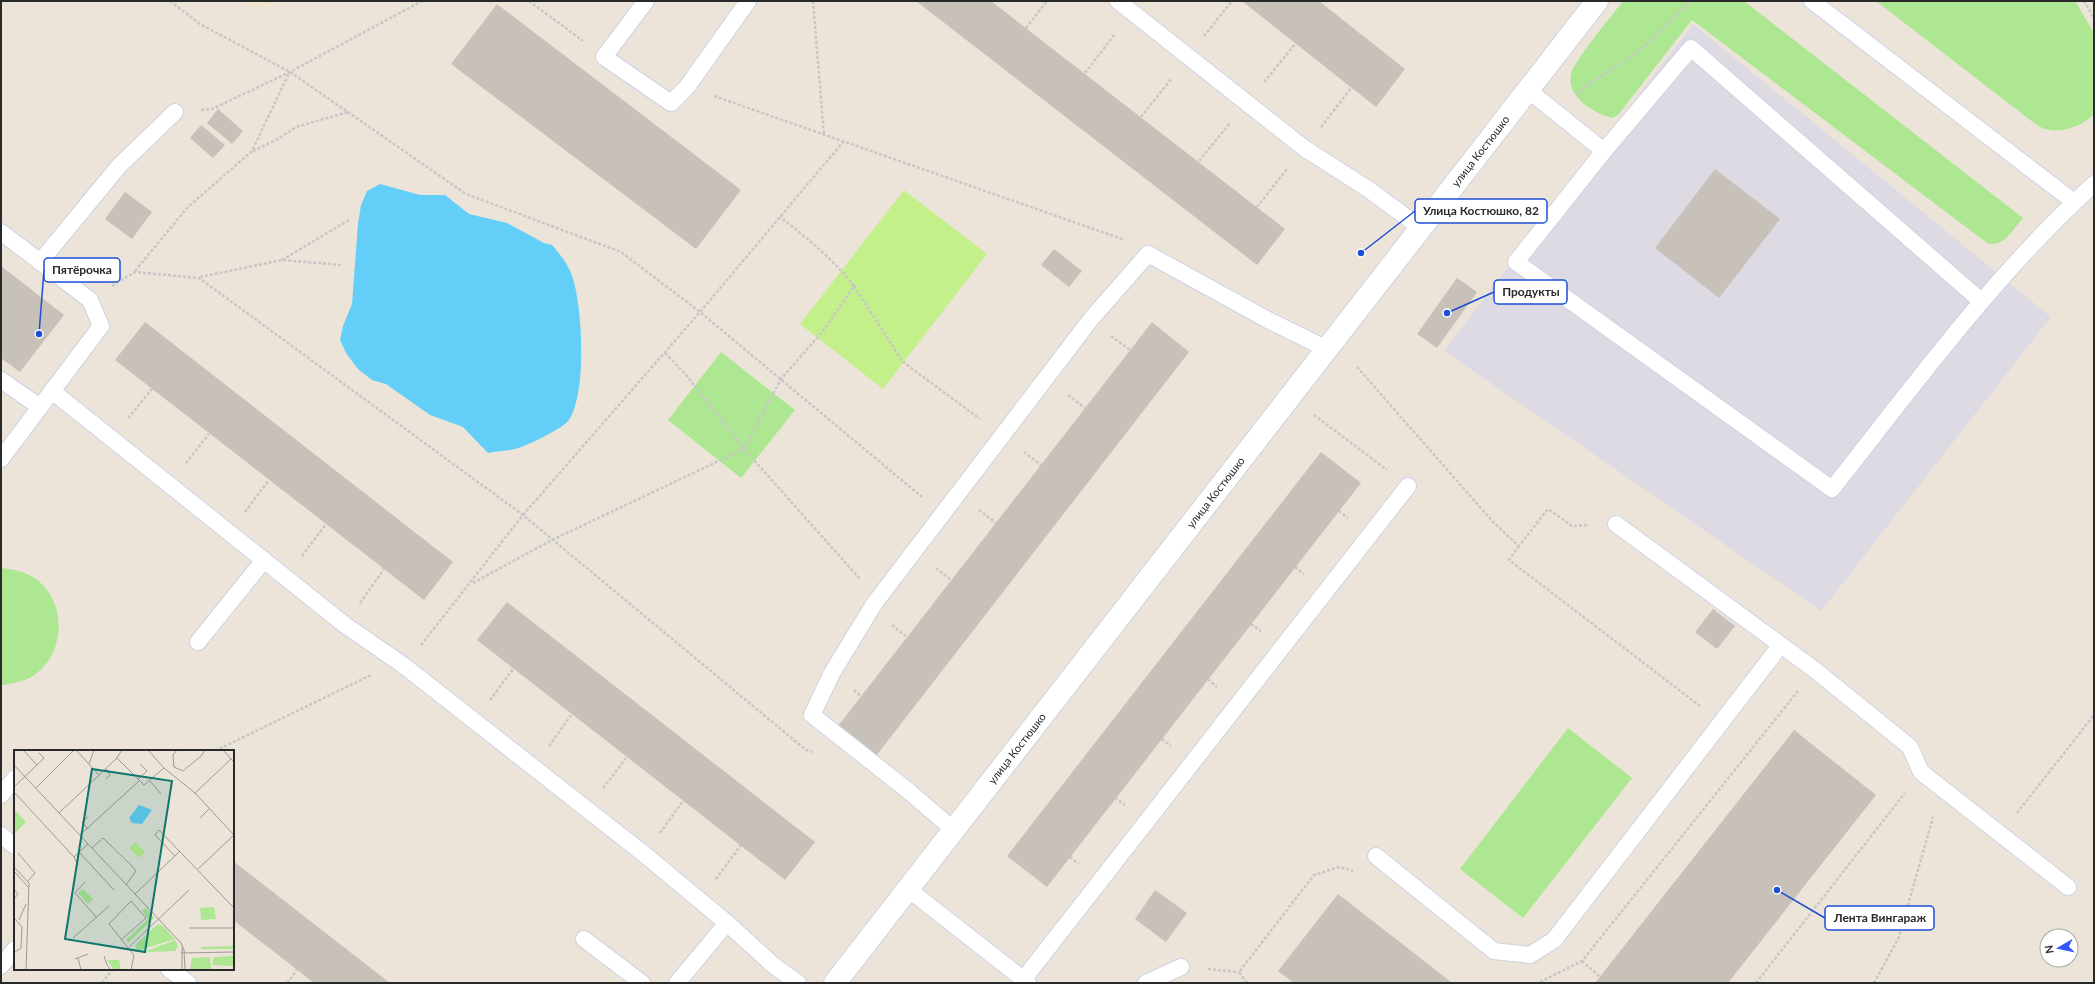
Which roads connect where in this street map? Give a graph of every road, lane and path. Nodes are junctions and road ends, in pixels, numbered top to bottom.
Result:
1 (170, 1) edge
2 (422, 1) edge
3 (529, 1) edge
4 (646, 1) edge
5 (748, 1) edge
6 (813, 1) edge
7 (1047, 1) edge
8 (1118, 1) edge
9 (1597, 1) edge
10 (1690, 1) edge
11 (1812, 1) edge
12 (2084, 1) edge
13 (1132, 12) junction
14 (2094, 18) edge
15 (1026, 28) dead end
16 (604, 57) junction
17 (290, 72) junction
18 (1085, 73) dead end
19 (687, 87) junction
20 (1528, 90) junction
21 (1552, 110) junction
22 (175, 112) joint
23 (348, 112) junction
24 (824, 135) junction
25 (844, 141) junction
26 (252, 151) junction
27 (1604, 151) junction
28 (2094, 184) edge
29 (2074, 202) junction
30 (780, 217) junction
31 (349, 220) dead end
32 (1421, 228) junction
33 (1, 232) edge
34 (1148, 254) junction
35 (282, 260) junction
36 (40, 262) junction
37 (342, 265) dead end
38 (135, 272) junction
39 (199, 278) junction
40 (854, 286) junction
41 (90, 300) junction
42 (1981, 300) junction
43 (700, 312) junction
44 (1327, 349) junction
45 (665, 353) junction
46 (1357, 367) dead end
47 (780, 379) junction
48 (1, 380) edge
49 (152, 389) dead end
50 (52, 391) junction
51 (1290, 396) junction
52 (40, 407) junction
53 (209, 434) dead end
54 (1003, 436) junction
55 (111, 439) junction
56 (744, 449) junction
57 (1, 458) edge
58 (269, 480) dead end
59 (168, 484) junction
60 (1408, 486) joint
61 (942, 514) junction
62 (523, 515) junction
63 (326, 524) dead end
64 (1616, 524) joint
65 (229, 532) junction
66 (552, 540) junction
67 (1519, 546) junction
68 (264, 560) junction
69 (384, 569) dead end
70 (286, 578) junction
71 (470, 584) junction
72 (874, 604) junction
73 (345, 625) junction
74 (198, 642) dead end
75 (1780, 646) junction
76 (403, 665) junction
77 (514, 668) dead end
78 (1815, 670) junction
79 (572, 714) dead end
80 (2094, 715) edge
81 (474, 720) junction
82 (1722, 722) junction
83 (218, 750) edge
84 (819, 754) dead end
85 (627, 757) dead end
86 (532, 768) junction
87 (1921, 772) junction
88 (14, 779) edge
89 (1942, 788) junction
90 (1, 796) edge
91 (683, 801) dead end
92 (586, 810) junction
93 (954, 830) junction
94 (2001, 834) junction
95 (1, 835) edge
96 (14, 845) edge
97 (741, 846) dead end
98 (644, 854) junction
99 (1376, 856) joint
100 (2068, 887) dead end
101 (908, 888) junction
102 (700, 901) junction
103 (236, 922) dead end
104 (727, 923) junction
105 (234, 925) edge
106 (584, 939) dead end
107 (14, 950) edge
108 (1582, 961) junction
109 (1, 966) edge
110 (1181, 967) joint
111 (112, 970) edge
112 (170, 970) edge
113 (297, 970) dead end
114 (1239, 972) junction
115 (1600, 977) dead end
116 (1025, 981) edge
117 (1538, 982) dead end
118 (102, 983) edge
119 (188, 983) edge
120 (287, 983) edge
121 (642, 983) edge
122 (676, 983) edge
123 (798, 983) edge
124 (835, 983) edge
125 (1146, 983) edge
126 (1247, 983) edge
127 (1756, 983) edge
128 (1874, 983) edge

1 - 17 path
2 - 17 path
3 - 16 path
4 - 16 lane
5 - 19 lane
6 - 24 path
7 - 15 path
8 - 13 lane
9 - 20 street, улица Костюшко
10 - 21 path
11 - 29 lane
12 - 14 path
13 - 18 path
13 - 32 lane
16 - 19 lane
17 - 22 path
17 - 23 path
17 - 26 path
19 - 24 path
20 - 21 lane
20 - 32 street, улица Костюшко
21 - 27 lane
22 - 36 lane
23 - 26 path
23 - 43 path
24 - 25 path
25 - 30 path
25 - 34 path
26 - 38 path
27 - 42 lane
27 - 42 lane
28 - 29 lane
29 - 42 lane
30 - 40 path
30 - 43 path
31 - 35 path
32 - 44 street, улица Костюшко
33 - 36 lane
34 - 44 lane
34 - 54 lane
35 - 37 path
35 - 39 path
36 - 41 lane
38 - 39 path
38 - 41 path
39 - 62 path
40 - 47 path
40 - 54 path
41 - 50 lane
43 - 45 path
43 - 47 path
44 - 51 street, улица Костюшко
45 - 56 path
45 - 62 path
46 - 67 path
47 - 56 path
47 - 61 path
48 - 52 lane
49 - 55 path
50 - 52 lane
50 - 55 lane
51 - 60 path
51 - 93 street, улица Костюшко
52 - 57 lane
53 - 59 path
54 - 61 lane
55 - 59 lane
56 - 66 path
56 - 72 path
58 - 65 path
59 - 65 lane
60 - 116 lane
61 - 72 lane
62 - 66 path
62 - 71 path
63 - 70 path
64 - 67 path
64 - 75 lane
65 - 68 lane
66 - 71 path
66 - 84 path
67 - 82 path
68 - 70 lane
68 - 74 lane
69 - 73 path
70 - 73 lane
71 - 76 path
72 - 93 lane
73 - 76 lane
75 - 78 lane
75 - 82 lane
76 - 81 lane
76 - 83 path
77 - 81 path
78 - 87 lane
78 - 108 path
79 - 86 path
80 - 94 path
81 - 86 lane
82 - 99 lane
85 - 92 path
86 - 92 lane
87 - 89 lane
87 - 127 path
88 - 90 lane
89 - 94 lane
89 - 128 path
91 - 98 path
92 - 98 lane
93 - 101 street, улица Костюшко
94 - 100 lane
95 - 96 lane
97 - 102 path
98 - 102 lane
99 - 114 path
101 - 116 lane
101 - 124 street, улица Костюшко
102 - 104 lane
103 - 105 path
104 - 122 lane
104 - 123 lane
106 - 121 lane
107 - 109 lane
108 - 115 path
108 - 117 path
110 - 114 path
110 - 125 lane
111 - 118 path
112 - 119 lane
113 - 120 path
114 - 126 path

